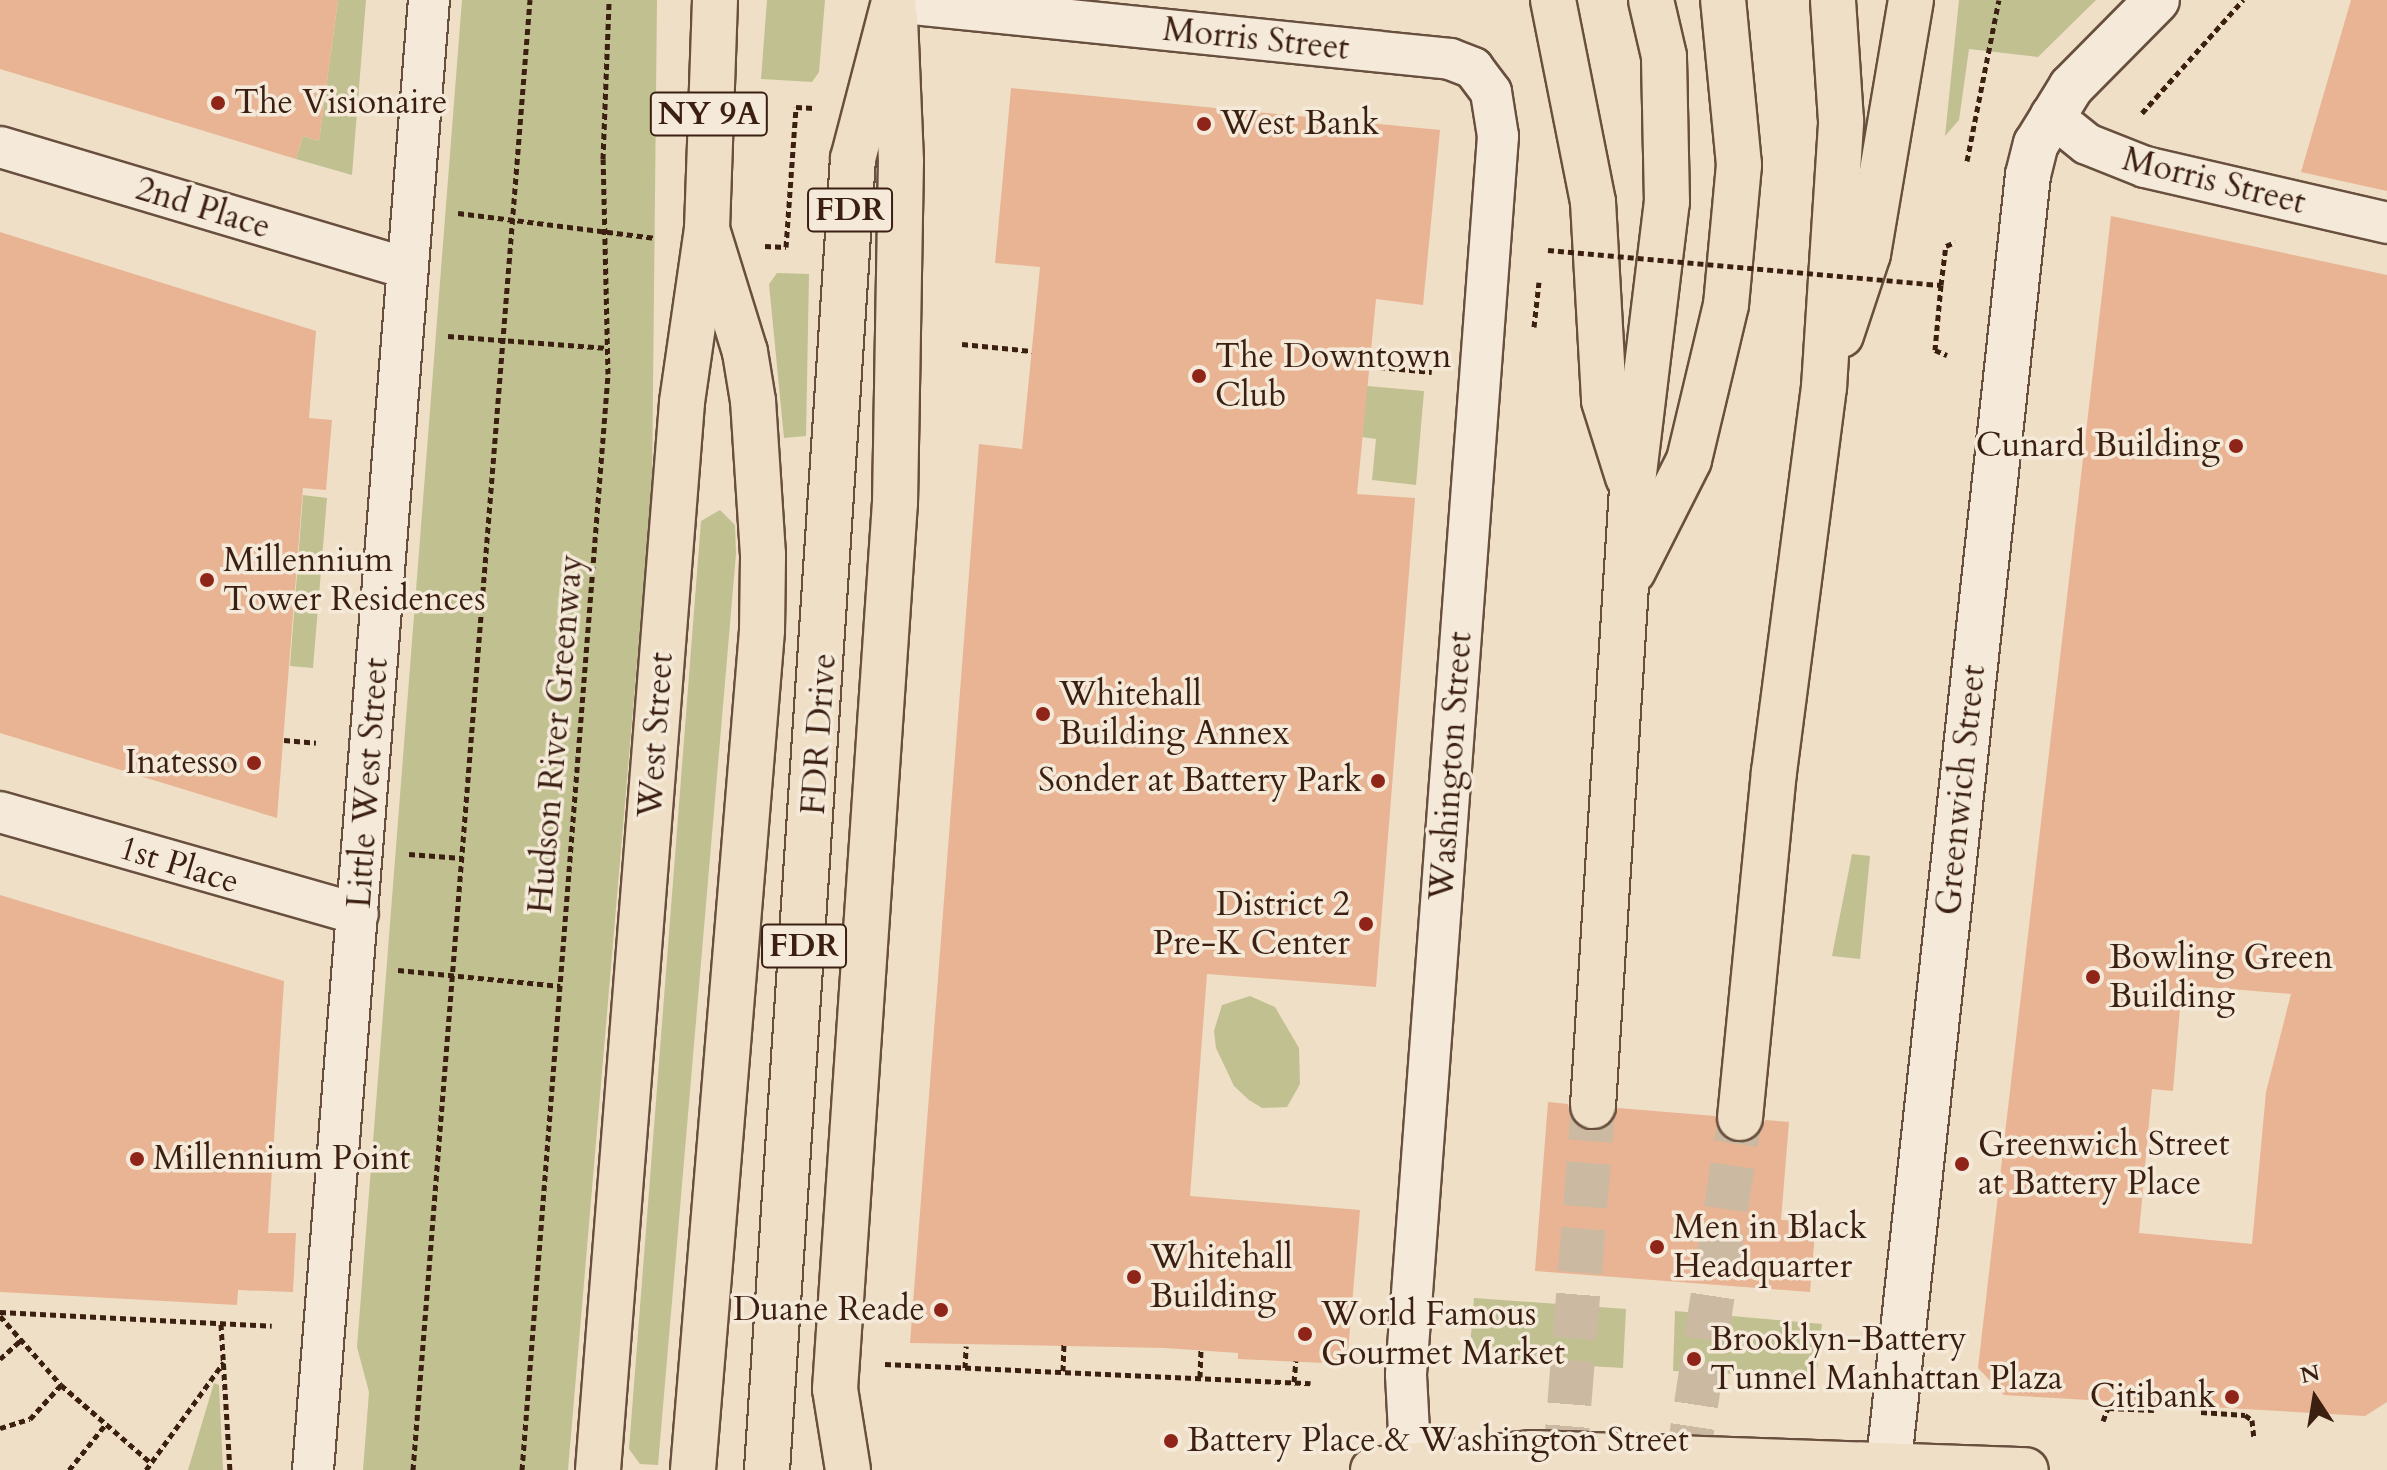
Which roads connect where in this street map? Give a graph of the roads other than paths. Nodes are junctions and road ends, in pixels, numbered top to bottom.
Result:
1 (429, 0) edge
2 (715, 0) edge
3 (1553, 0) edge
4 (1651, 0) edge
5 (1723, 0) edge
6 (1833, 0) edge
7 (1911, 0) edge
8 (2157, 0) edge
9 (894, 1) edge
10 (1473, 68) joint
11 (2051, 115) junction
12 (0, 147) edge
13 (2387, 223) edge
14 (707, 229) junction
15 (407, 268) junction
16 (1824, 387) junction
17 (1632, 490) junction
18 (1627, 580) junction
19 (0, 812) edge
20 (358, 914) junction
21 (1593, 1106) tunnel mouth
22 (1740, 1118) tunnel mouth
23 (600, 1466) edge
24 (845, 1468) edge
25 (1398, 1468) edge
26 (1888, 1468) edge
27 (313, 1470) edge
28 (693, 1470) edge
29 (767, 1470) edge
30 (2026, 1470) edge

1 - 15 street, Little West Street
2 - 14 main road, West Street / NY 9A
3 - 17 main road
4 - 17 main road
5 - 18 main road
6 - 16 main road
7 - 16 main road
8 - 11 main road
9 - 10 street, Morris Street
9 - 24 main road
9 - 29 main road, FDR Drive / FDR
10 - 25 street, Washington Street
11 - 13 street, Morris Street
11 - 26 main road, Greenwich Street
12 - 15 street, 2nd Place
14 - 23 main road, West Street
14 - 28 main road, FDR Drive / FDR
15 - 20 street, Little West Street
16 - 22 main road
17 - 18 main road
18 - 21 main road
19 - 20 street, 1st Place
20 - 27 street, Little West Street
25 - 26 main road
26 - 30 main road

